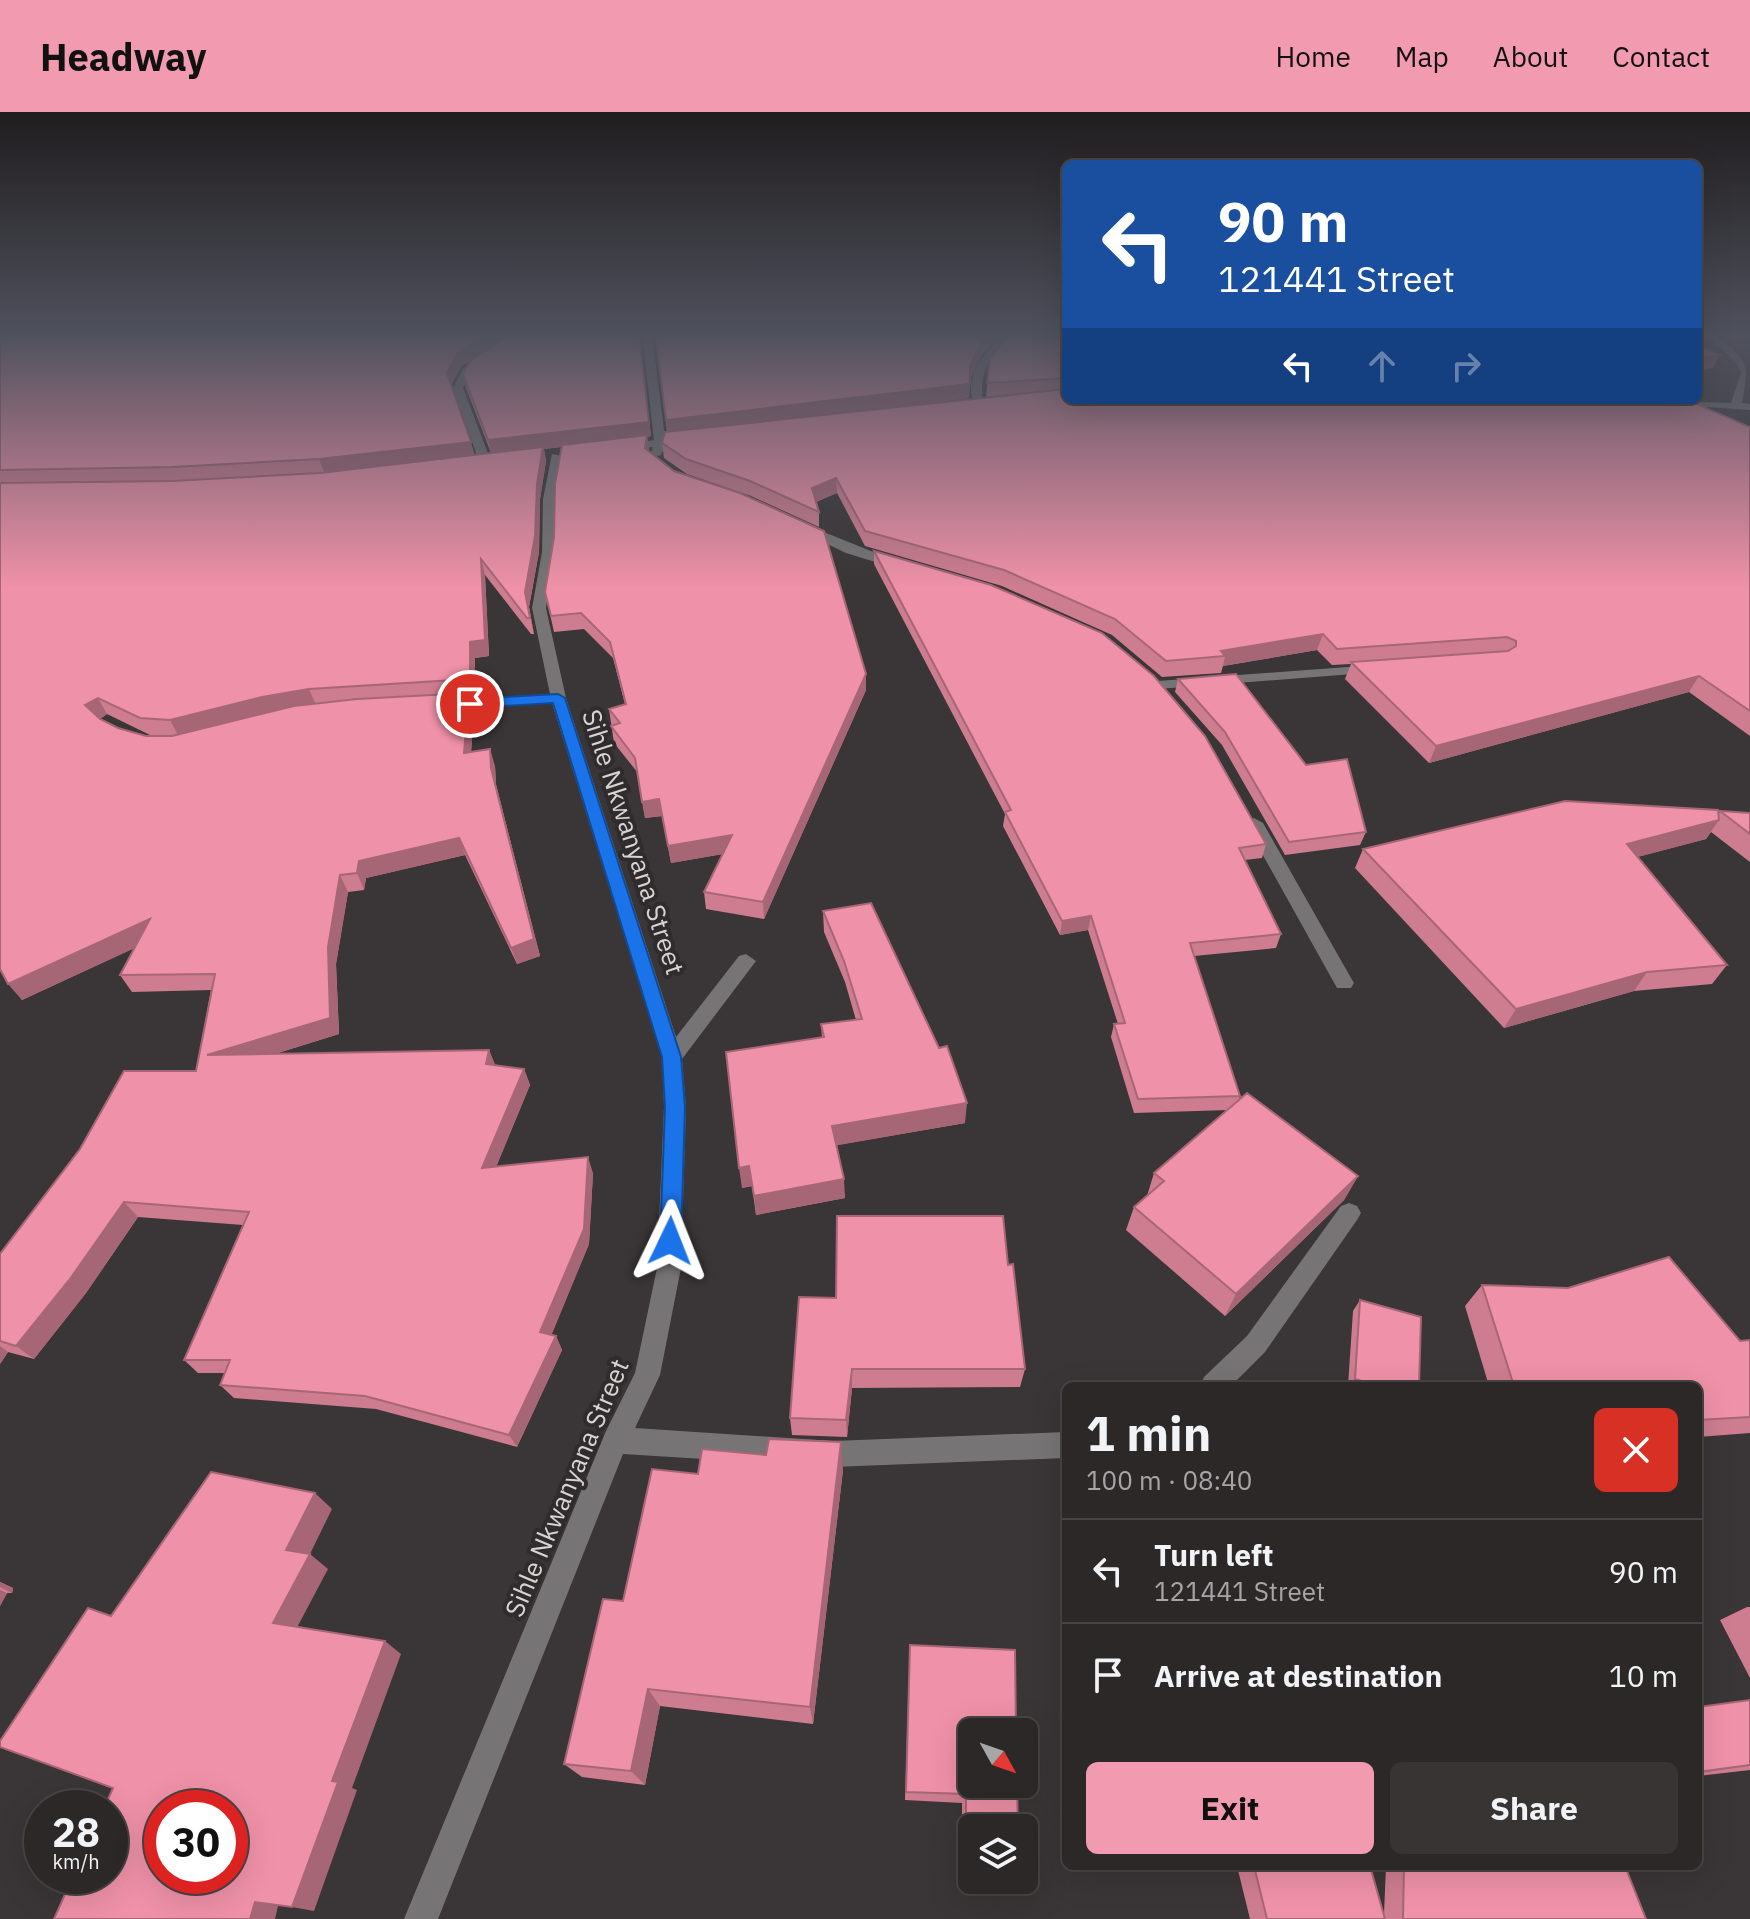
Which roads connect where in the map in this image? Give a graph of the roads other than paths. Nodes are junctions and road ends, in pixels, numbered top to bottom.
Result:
1 (469, 418) edge
2 (657, 418) edge
3 (701, 438) edge
4 (660, 442) junction
5 (601, 450) edge
6 (557, 456) edge
7 (500, 462) edge
8 (486, 464) junction
9 (472, 465) edge
10 (665, 468) edge
11 (786, 520) edge
12 (918, 571) edge
13 (1391, 668) edge
14 (558, 698) junction
15 (1176, 705) edge
16 (432, 706) edge
17 (1243, 804) edge
18 (746, 961) dead end
19 (1344, 983) dead end
20 (672, 1057) junction
21 (1349, 1213) edge
22 (1217, 1382) edge
23 (615, 1440) junction
24 (1062, 1445) edge
25 (421, 1919) edge

1 - 8 street
2 - 4 street
3 - 4 street
4 - 5 street
4 - 10 street
6 - 14 street, Sihle Nkwanyana Street
7 - 8 street
8 - 9 street
11 - 12 street
13 - 15 street
14 - 16 street
14 - 20 street, Sihle Nkwanyana Street
17 - 19 street
18 - 20 street
20 - 23 street, Sihle Nkwanyana Street
21 - 22 street
23 - 24 street
23 - 25 street, Sihle Nkwanyana Street

